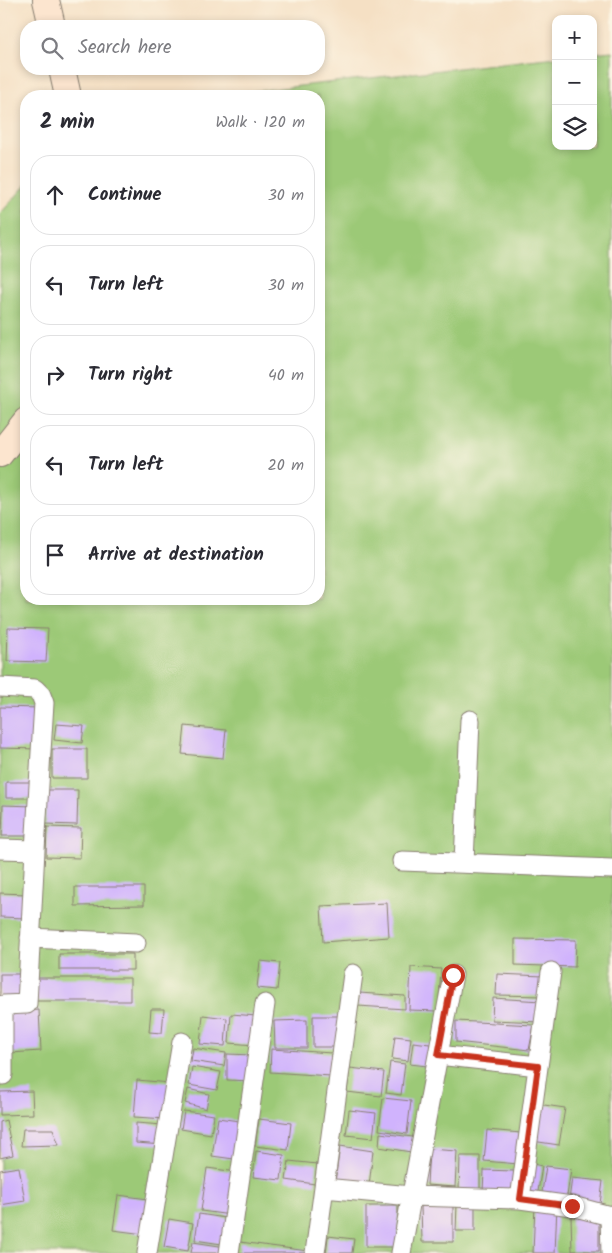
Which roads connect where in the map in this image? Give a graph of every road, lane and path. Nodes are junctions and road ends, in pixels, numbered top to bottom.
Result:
1 (46, 0) edge
2 (51, 20) edge
3 (63, 75) edge
4 (67, 90) edge
5 (20, 429) edge
6 (0, 454) edge
7 (0, 687) edge
8 (470, 720) dead end
9 (0, 849) edge
10 (35, 850) junction
11 (402, 861) dead end
12 (464, 863) junction
13 (612, 869) edge
14 (30, 938) junction
15 (136, 943) dead end
16 (551, 972) dead end
17 (353, 974) dead end
18 (453, 975) dead end
19 (265, 1004) dead end
20 (182, 1042) dead end
21 (438, 1055) junction
22 (538, 1066) junction
23 (0, 1075) edge
24 (324, 1188) junction
25 (411, 1196) junction
26 (520, 1199) junction
27 (611, 1216) edge
28 (147, 1253) edge
29 (229, 1253) edge
30 (315, 1253) edge
31 (401, 1253) edge
32 (611, 1253) edge

1 - 2 street
3 - 4 street
5 - 6 street
7 - 10 street
8 - 12 street
9 - 10 street
10 - 14 street
11 - 12 street
12 - 13 street
14 - 15 street
14 - 23 street
16 - 22 street
17 - 24 street
18 - 21 street
19 - 29 street
20 - 28 street
21 - 22 street
21 - 25 street
22 - 26 street
24 - 25 street
24 - 30 street
25 - 26 street
25 - 31 street
26 - 27 street
27 - 32 street

